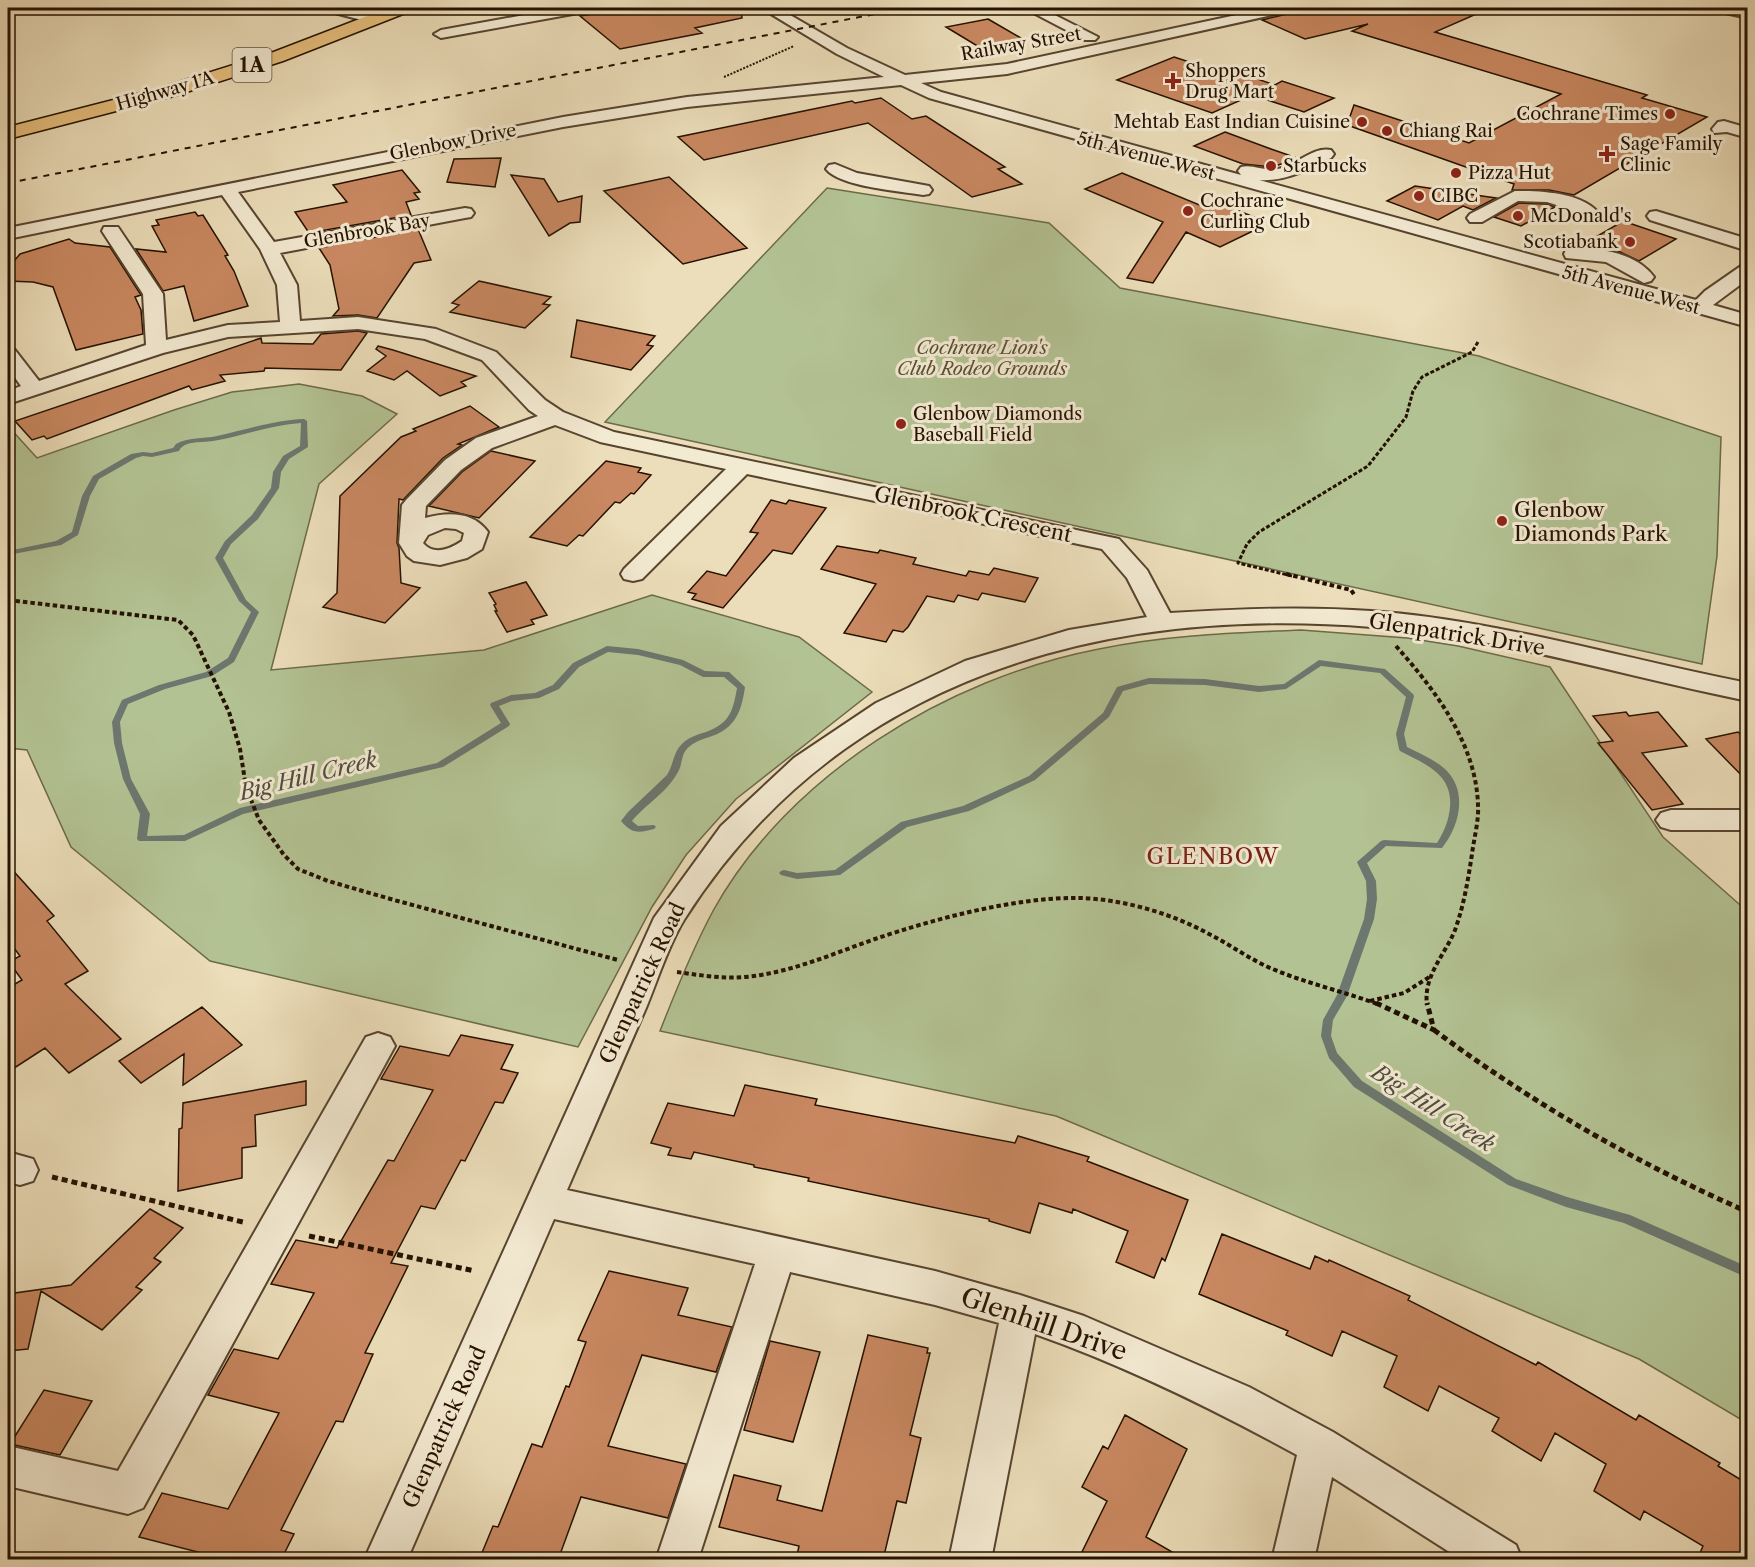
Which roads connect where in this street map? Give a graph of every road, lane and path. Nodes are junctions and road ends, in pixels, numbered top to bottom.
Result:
1 (332, 8) edge
2 (402, 8) edge
3 (579, 8) edge
4 (768, 8) edge
5 (1031, 8) edge
6 (1286, 8) edge
7 (1721, 8) edge
8 (542, 11) edge
9 (365, 13) edge
10 (1748, 14) edge
11 (441, 34) dead end
12 (1090, 37) dead end
13 (802, 44) dead end
14 (842, 63) junction
15 (1007, 69) junction
16 (719, 79) dead end
17 (903, 80) junction
18 (775, 93) junction
19 (1035, 124) junction
20 (1720, 129) dead end
21 (8, 133) edge
22 (1748, 133) edge
23 (1167, 147) dead end
24 (1325, 154) dead end
25 (835, 169) dead end
26 (226, 188) junction
27 (923, 190) dead end
28 (465, 213) dead end
29 (1588, 214) dead end
30 (1656, 216) dead end
31 (1476, 218) dead end
32 (111, 231) dead end
33 (8, 233) edge
34 (1748, 245) edge
35 (1545, 248) dead end
36 (269, 249) junction
37 (1573, 254) dead end
38 (1528, 261) junction
39 (1748, 270) edge
40 (1644, 277) dead end
41 (1699, 308) junction
42 (1748, 321) edge
43 (290, 326) junction
44 (1478, 342) dead end
45 (156, 348) junction
46 (8, 354) edge
47 (34, 389) junction
48 (8, 398) edge
49 (555, 417) junction
50 (743, 465) junction
51 (412, 537) dead end
52 (633, 574) dead end
53 (8, 600) edge
54 (1360, 605) dead end
55 (1162, 621) junction
56 (1395, 644) dead end
57 (205, 655) joint
58 (212, 678) joint
59 (1748, 692) edge
60 (1671, 820) dead end
61 (1748, 820) edge
62 (618, 960) dead end
63 (673, 971) dead end
64 (1432, 975) junction
65 (1369, 1001) junction
66 (1434, 1030) junction
67 (378, 1046) dead end
68 (544, 1201) junction
69 (1748, 1212) edge
70 (778, 1252) junction
71 (1020, 1312) junction
72 (1319, 1446) junction
73 (8, 1466) edge
74 (385, 1560) edge
75 (677, 1560) edge
76 (970, 1560) edge
77 (1293, 1560) edge
78 (1501, 1560) edge

1 - 9 street
2 - 9 main road, Highway 1A / 1A
3 - 8 street
4 - 14 street, 5th Avenue West
5 - 12 street
6 - 15 street, Railway Street
7 - 10 street
8 - 11 street
9 - 21 main road, Highway 1A / 1A
13 - 16 path
14 - 17 street, 5th Avenue West
14 - 18 street
15 - 17 street, Railway Street
15 - 19 street
17 - 18 street, Glenbow Drive
17 - 19 street, 5th Avenue West
18 - 26 street, Glenbow Drive
19 - 38 street, 5th Avenue West
20 - 22 street
23 - 24 street
25 - 27 street
26 - 33 street, Glenbow Drive
26 - 36 street
28 - 36 street, Glenbrook Bay
29 - 31 street
30 - 34 street
32 - 45 street
35 - 38 street
36 - 43 street
37 - 40 street
38 - 41 street, 5th Avenue West
39 - 41 street
41 - 42 street, 5th Avenue West
43 - 45 street, Glenbrook Crescent
43 - 49 street, Glenbrook Crescent
44 - 54 path
45 - 47 street, Glenbrook Crescent
46 - 47 street
47 - 48 street, Glenbrook Crescent
49 - 50 street, Glenbrook Crescent
49 - 51 street
50 - 52 street
50 - 55 street, Glenbrook Crescent
53 - 57 path
55 - 59 street, Glenpatrick Drive
55 - 68 street, Glenpatrick Road
56 - 64 path
57 - 58 path
58 - 62 path
60 - 61 street
63 - 65 path
64 - 65 path
64 - 66 path
65 - 66 path
66 - 69 path
67 - 73 street
68 - 70 street, Glenhill Drive
68 - 74 street, Glenpatrick Road
70 - 71 street, Glenhill Drive
70 - 75 street
71 - 72 street, Glenhill Drive
71 - 76 street
72 - 77 street
72 - 78 street, Glenhill Drive

